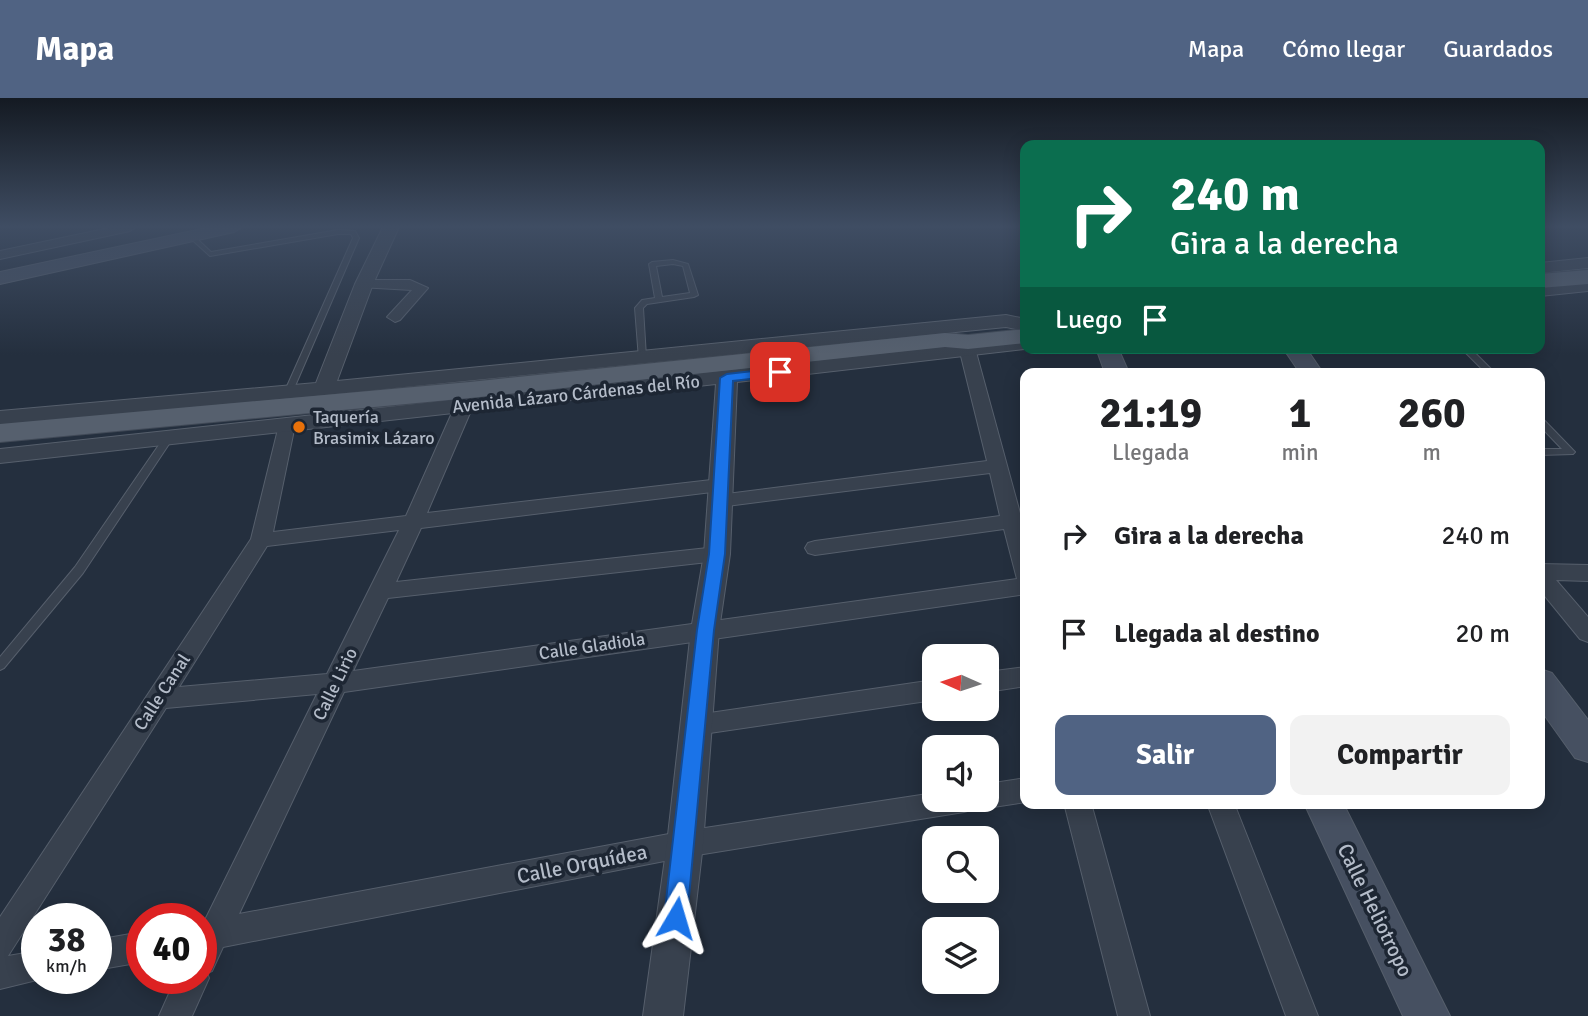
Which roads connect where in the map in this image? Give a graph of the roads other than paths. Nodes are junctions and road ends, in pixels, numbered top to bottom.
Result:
1 (37, 270) edge
2 (342, 270) edge
3 (371, 270) edge
4 (653, 270) edge
5 (687, 270) edge
6 (1588, 276) edge
7 (0, 278) edge
8 (1545, 280) edge
9 (364, 284) junction
10 (1588, 286) edge
11 (1545, 290) edge
12 (659, 299) junction
13 (395, 317) dead end
14 (1020, 324) edge
15 (1020, 327) edge
16 (1020, 337) edge
17 (1020, 344) edge
18 (956, 346) junction
19 (1471, 354) edge
20 (642, 357) junction
21 (1486, 368) edge
22 (727, 378) junction
23 (324, 389) junction
24 (288, 393) junction
25 (464, 406) junction
26 (0, 418) edge
27 (286, 425) junction
28 (1545, 426) edge
29 (0, 433) edge
30 (168, 438) junction
31 (1545, 452) edge
32 (0, 456) edge
33 (996, 466) junction
34 (719, 493) junction
35 (1010, 521) junction
36 (414, 522) junction
37 (261, 540) junction
38 (815, 548) dead end
39 (717, 554) junction
40 (1020, 555) edge
41 (1588, 573) edge
42 (1545, 574) edge
43 (1545, 580) edge
44 (1020, 587) edge
45 (381, 591) junction
46 (705, 630) junction
47 (1588, 633) edge
48 (0, 665) edge
49 (1020, 677) edge
50 (999, 680) edge
51 (336, 683) junction
52 (1545, 689) edge
53 (922, 692) edge
54 (158, 699) junction
55 (696, 725) junction
56 (1588, 747) edge
57 (1020, 791) edge
58 (999, 794) edge
59 (922, 807) edge
60 (1079, 809) edge
61 (1222, 809) edge
62 (1326, 809) edge
63 (685, 844) junction
64 (217, 915) edge
65 (217, 933) edge
66 (0, 944) edge
67 (21, 969) edge
68 (0, 973) edge
69 (185, 994) edge
70 (175, 1016) edge
71 (663, 1016) edge
72 (1134, 1016) edge
73 (1302, 1016) edge
74 (1427, 1016) edge

1 - 7 main road
2 - 24 lane
3 - 9 street
4 - 12 lane
5 - 12 lane
6 - 8 main road
9 - 13 street
9 - 23 street
10 - 11 street
12 - 20 lane
14 - 20 street, Avenida Lázaro Cárdenas del Río
15 - 18 main road, Avenida Lázaro Cárdenas del Río
16 - 18 main road, Avenida Lázaro Cárdenas del Río
17 - 18 street, Avenida Lázaro Cárdenas del Río
18 - 22 street, Avenida Lázaro Cárdenas del Río
18 - 29 main road, Avenida Lázaro Cárdenas del Río
18 - 33 street
19 - 21 lane
20 - 23 street, Avenida Lázaro Cárdenas del Río
22 - 25 street, Avenida Lázaro Cárdenas del Río
22 - 34 street
23 - 24 street, Avenida Lázaro Cárdenas del Río
24 - 26 street, Avenida Lázaro Cárdenas del Río
25 - 27 street, Avenida Lázaro Cárdenas del Río
25 - 36 street, Calle Lirio
27 - 30 street, Avenida Lázaro Cárdenas del Río
27 - 37 street, Calle Canal
28 - 31 lane
30 - 32 street, Avenida Lázaro Cárdenas del Río
30 - 48 lane
33 - 34 street
33 - 35 street
34 - 36 street
34 - 39 street
35 - 38 street
35 - 40 street
36 - 37 street
36 - 45 street, Calle Lirio
37 - 54 street, Calle Canal
39 - 45 street
39 - 46 street
41 - 42 street
43 - 47 street
44 - 46 street, Calle Gladiola
45 - 51 street, Calle Lirio
46 - 51 street, Calle Gladiola
46 - 55 street
49 - 50 street
51 - 54 street, Calle Gladiola
51 - 64 street, Calle Lirio
52 - 56 main road
53 - 55 street
54 - 66 street, Calle Canal
55 - 63 street
57 - 58 street
59 - 63 street, Calle Orquídea
60 - 72 street
61 - 73 street
62 - 74 main road, Calle Heliotropo
63 - 65 street, Calle Orquídea
63 - 71 street
67 - 68 street
69 - 70 street

